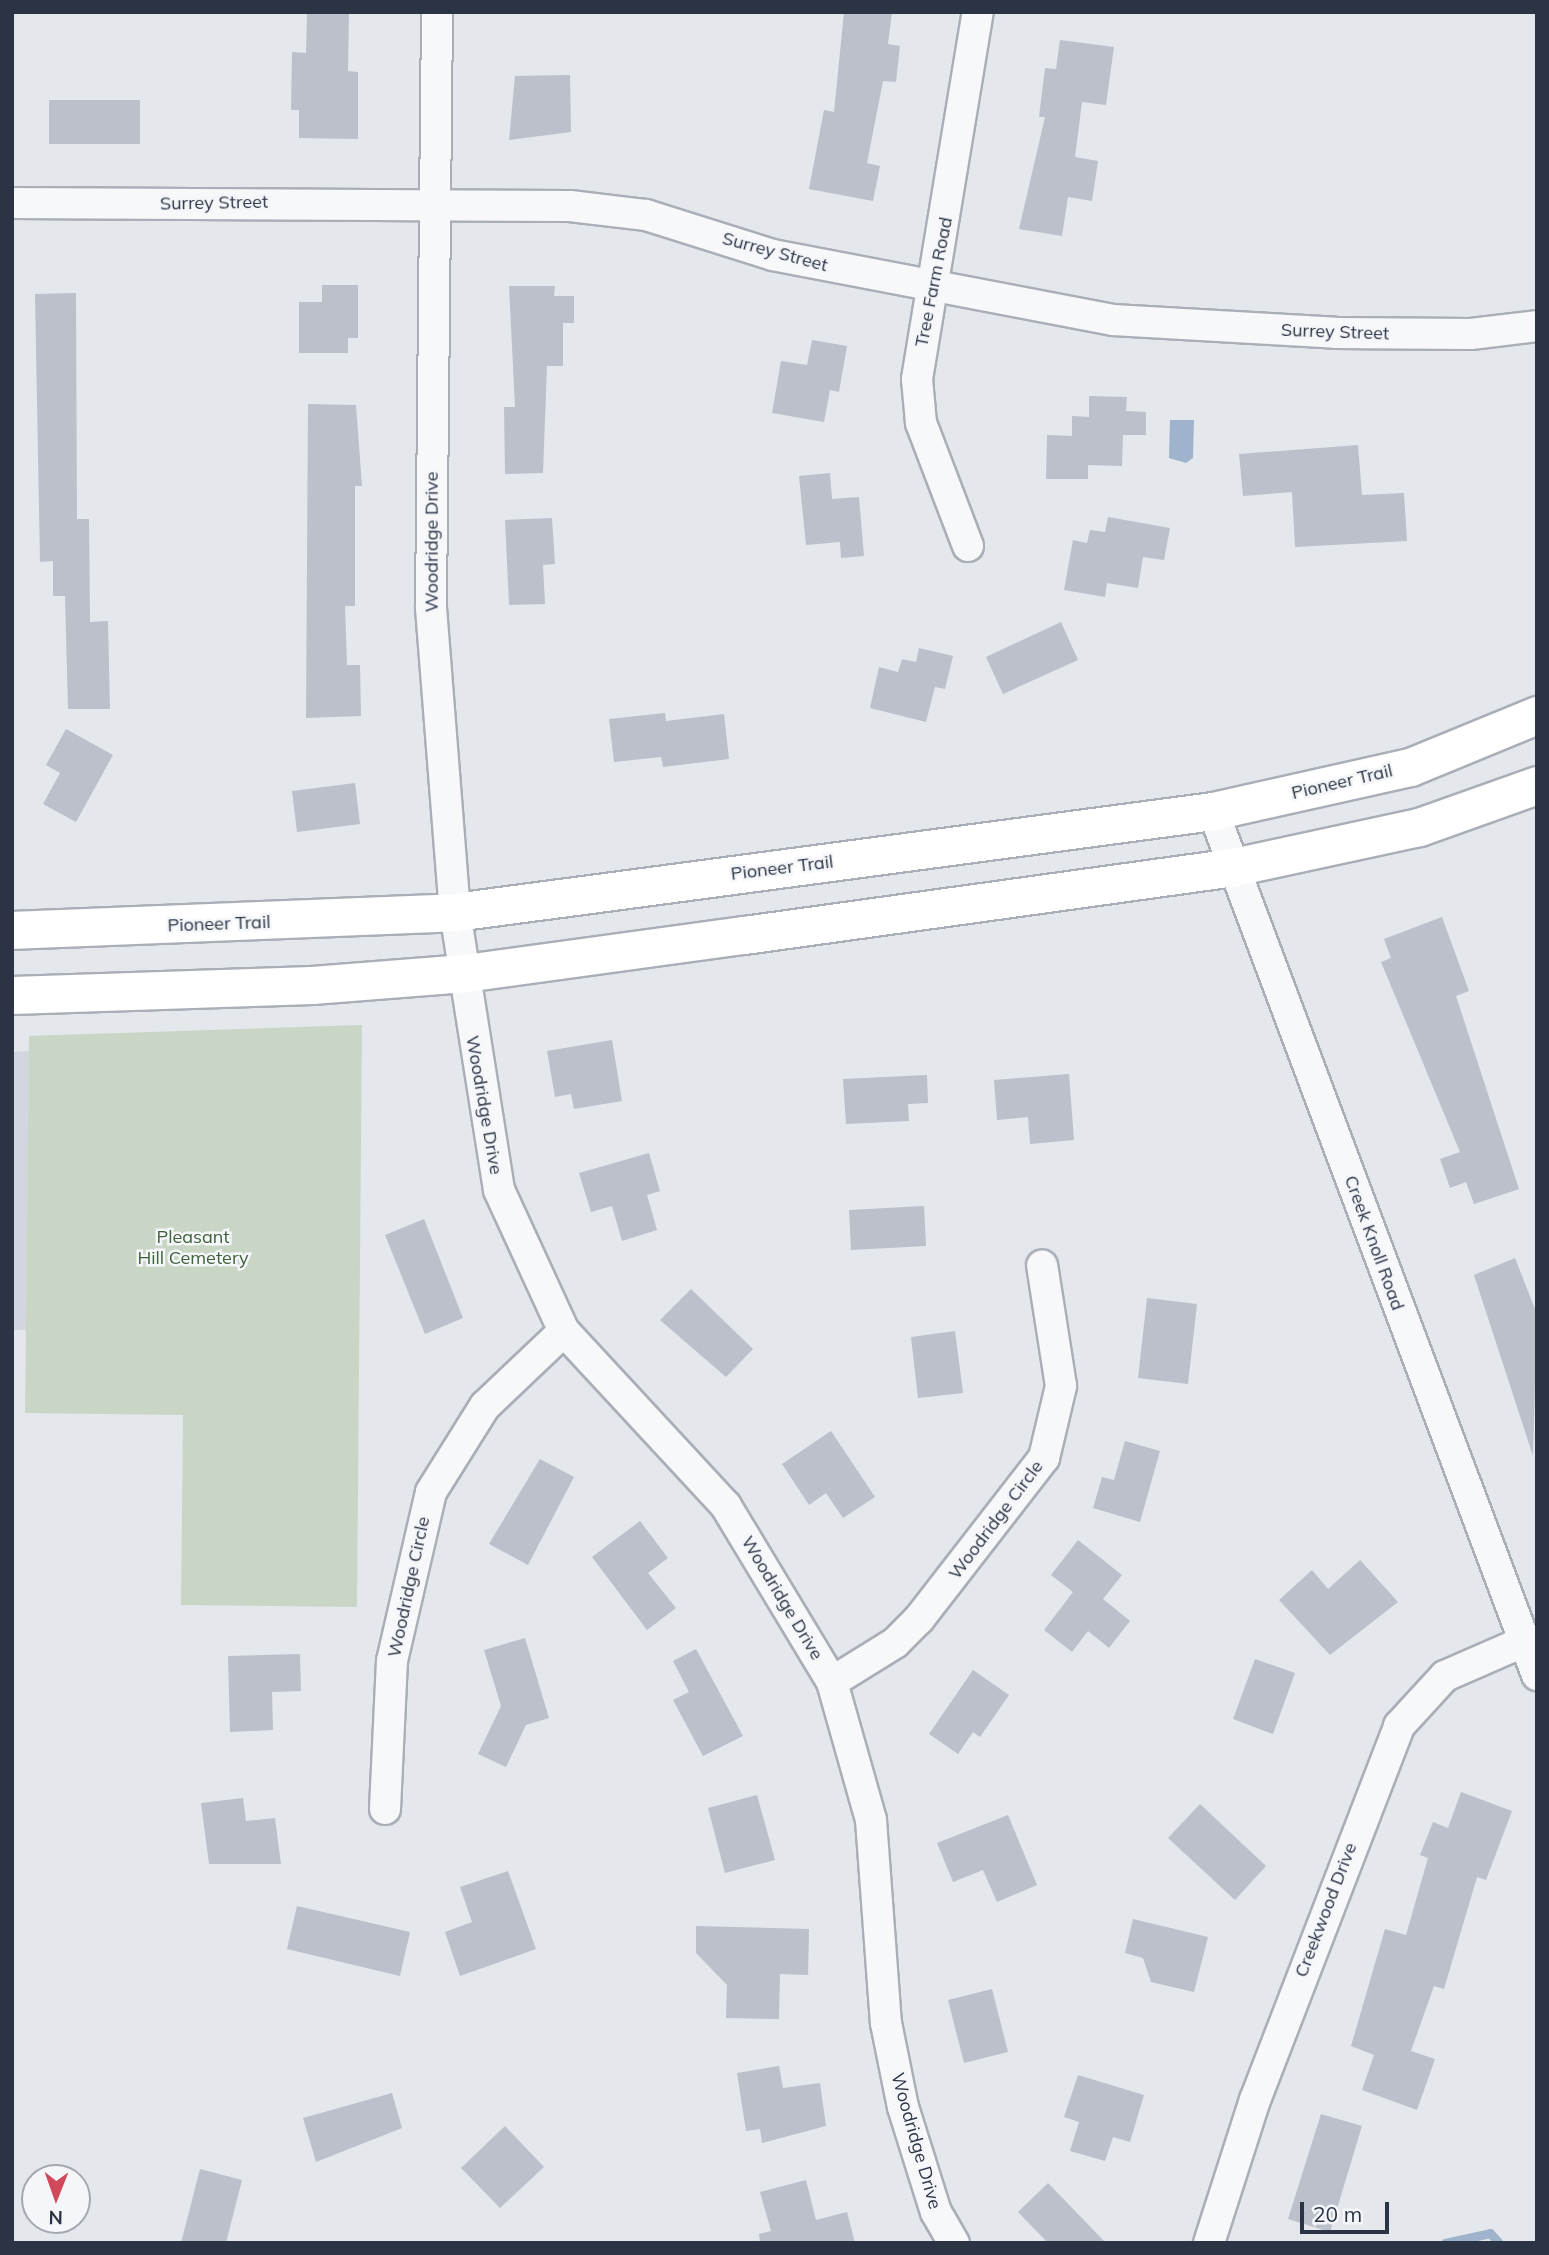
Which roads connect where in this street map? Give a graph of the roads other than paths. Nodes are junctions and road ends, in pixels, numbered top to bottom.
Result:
1 (437, 12) edge
2 (978, 12) edge
3 (12, 203) edge
4 (435, 204) junction
5 (932, 288) junction
6 (1537, 326) edge
7 (968, 545) dead end
8 (1537, 715) edge
9 (1537, 785) edge
10 (1213, 811) junction
11 (1229, 868) junction
12 (454, 912) junction
13 (12, 930) edge
14 (465, 973) junction
15 (12, 995) edge
16 (1042, 1265) dead end
17 (564, 1332) junction
18 (1523, 1642) junction
19 (1537, 1675) edge
20 (832, 1682) junction
21 (385, 1809) dead end
22 (954, 2243) edge
23 (1209, 2243) edge

1 - 4 street, Woodridge Drive
2 - 5 street, Tree Farm Road
3 - 4 street, Surrey Street
4 - 5 street, Surrey Street
4 - 12 street, Woodridge Drive
5 - 6 street, Surrey Street
5 - 7 street, Tree Farm Road
8 - 10 main road, Pioneer Trail
9 - 11 main road
10 - 11 street, Creek Knoll Road
10 - 12 main road, Pioneer Trail
11 - 14 main road
11 - 18 street, Creek Knoll Road
12 - 13 main road, Pioneer Trail
12 - 14 street, Woodridge Drive
14 - 15 main road
14 - 17 street, Woodridge Drive
16 - 20 street, Woodridge Circle
17 - 20 street, Woodridge Drive
17 - 21 street, Woodridge Circle
18 - 19 street, Creek Knoll Road
18 - 23 street, Creekwood Drive
20 - 22 street, Woodridge Drive

